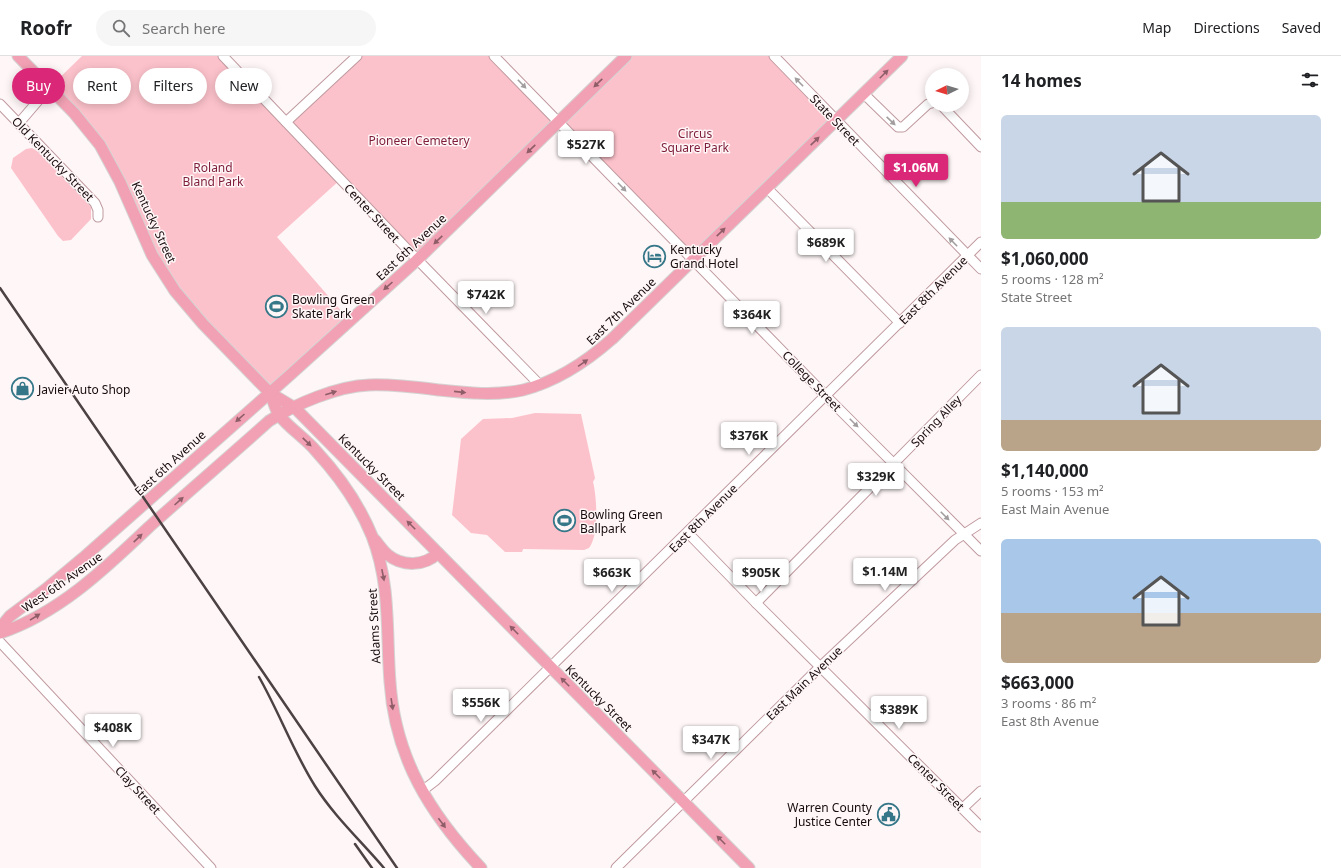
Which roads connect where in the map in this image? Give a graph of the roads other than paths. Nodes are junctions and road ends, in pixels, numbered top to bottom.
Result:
1 (18, 56) edge
2 (223, 56) edge
3 (358, 56) edge
4 (494, 56) edge
5 (626, 56) edge
6 (774, 56) edge
7 (902, 56) edge
8 (30, 68) edge
9 (864, 94) junction
10 (0, 104) edge
11 (35, 104) edge
12 (65, 104) edge
13 (925, 107) edge
14 (948, 112) edge
15 (836, 120) junction
16 (286, 122) junction
17 (559, 122) junction
18 (19, 123) junction
19 (981, 147) edge
20 (767, 188) junction
21 (98, 217) dead end
22 (981, 242) edge
23 (967, 255) junction
24 (694, 259) junction
25 (417, 260) junction
26 (981, 269) edge
27 (900, 323) junction
28 (981, 375) edge
29 (540, 385) junction
30 (270, 392) junction
31 (826, 396) junction
32 (295, 408) junction
33 (279, 414) junction
34 (894, 464) junction
35 (134, 512) joint
36 (981, 522) edge
37 (688, 533) junction
38 (963, 534) junction
39 (372, 537) junction
40 (981, 551) edge
41 (438, 553) junction
42 (756, 604) junction
43 (0, 628) edge
44 (0, 633) edge
45 (0, 642) edge
46 (820, 667) junction
47 (552, 668) junction
48 (422, 791) junction
49 (981, 791) edge
50 (684, 802) junction
51 (963, 808) junction
52 (981, 827) edge
53 (211, 868) edge
54 (481, 868) edge
55 (616, 868) edge
56 (749, 868) edge

1 - 8 main road, Kentucky Street
2 - 16 street, Center Street
3 - 16 street
4 -> 17 street, College Street
5 -> 17 main road, East 6th Avenue
15 -> 6 street, State Street
9 -> 7 main road, East 7th Avenue
9 -> 13 street
9 - 15 main road, East 7th Avenue
10 - 18 street, Old Kentucky Street
11 - 18 street
12 - 30 main road, Kentucky Street
14 - 19 street
20 -> 15 main road, East 7th Avenue
23 -> 15 street, State Street
16 - 25 street, Center Street
17 -> 24 street, College Street
17 -> 25 main road, East 6th Avenue
18 - 21 street, Old Kentucky Street
24 -> 20 main road, East 7th Avenue
20 - 27 street
22 - 23 street, East 8th Avenue
23 - 26 street, State Street
23 - 27 street, East 8th Avenue
29 -> 24 main road, East 7th Avenue
24 - 31 street, College Street
25 - 29 street, Center Street
25 -> 30 main road, East 6th Avenue
27 - 31 street, East 8th Avenue
28 - 34 street, Spring Alley
32 -> 29 main road, East 7th Avenue
30 - 32 main road, Kentucky Street
30 - 33 main road, Adams Street
30 -> 35 main road, East 6th Avenue
31 -> 34 street, College Street
31 - 37 street, East 8th Avenue
32 - 33 main road, East 7th Avenue
41 -> 32 main road, Kentucky Street
33 -> 39 main road, Adams Street
44 -> 33 main road, West 6th Avenue
34 -> 38 street, College Street
34 - 42 street, Spring Alley
35 - 43 main road, West 6th Avenue
36 - 38 street, East Main Avenue
37 - 42 street, Center Street
37 - 47 street, East 8th Avenue
38 - 40 street, College Street
38 - 46 street, East Main Avenue
39 - 41 main road
39 -> 48 main road, Adams Street
47 -> 41 main road, Kentucky Street
42 - 46 street, Center Street
45 - 53 street, Clay Street
46 - 50 street, East Main Avenue
46 - 51 street, Center Street
47 - 48 street, East 8th Avenue
50 -> 47 main road, Kentucky Street
48 -> 54 main road, Adams Street
49 - 51 street
50 - 55 street, East Main Avenue
56 -> 50 main road, Kentucky Street
51 - 52 street, Center Street

